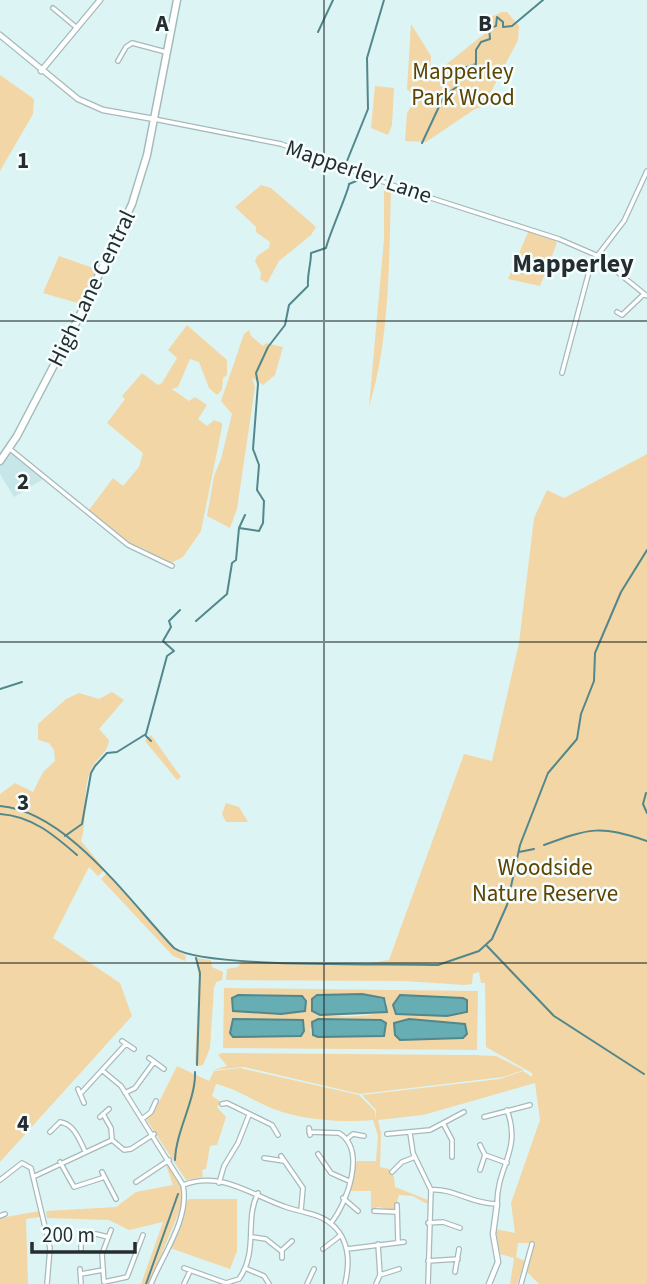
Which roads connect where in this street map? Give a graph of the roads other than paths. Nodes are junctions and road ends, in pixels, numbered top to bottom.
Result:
1 (100, 0) edge
2 (177, 0) edge
3 (54, 7) dead end
4 (77, 28) junction
5 (0, 35) edge
6 (166, 52) junction
7 (118, 61) dead end
8 (41, 71) junction
9 (154, 119) junction
10 (647, 171) edge
11 (596, 255) junction
12 (645, 295) edge
13 (617, 312) dead end
14 (562, 373) dead end
15 (10, 449) junction
16 (0, 461) edge
17 (172, 566) dead end
18 (134, 1049) dead end
19 (149, 1058) dead end
20 (154, 1062) junction
21 (164, 1069) dead end
22 (103, 1072) junction
23 (125, 1093) junction
24 (156, 1101) dead end
25 (84, 1103) dead end
26 (222, 1104) dead end
27 (530, 1105) dead end
28 (109, 1110) dead end
29 (507, 1110) junction
30 (464, 1112) dead end
31 (248, 1115) junction
32 (484, 1117) dead end
33 (142, 1119) junction
34 (443, 1123) junction
35 (50, 1132) dead end
36 (309, 1132) dead end
37 (410, 1133) junction
38 (154, 1134) junction
39 (278, 1135) dead end
40 (387, 1135) dead end
41 (363, 1136) dead end
42 (347, 1139) junction
43 (113, 1140) junction
44 (480, 1145) dead end
45 (229, 1146) dead end
46 (235, 1149) junction
47 (85, 1151) junction
48 (318, 1154) dead end
49 (485, 1154) junction
50 (281, 1156) dead end
51 (415, 1157) junction
52 (452, 1157) dead end
53 (264, 1158) dead end
54 (170, 1160) junction
55 (284, 1161) junction
56 (60, 1163) junction
57 (507, 1163) junction
58 (480, 1170) dead end
59 (102, 1171) dead end
60 (392, 1172) dead end
61 (33, 1177) junction
62 (103, 1178) junction
63 (0, 1180) edge
64 (349, 1181) junction
65 (136, 1182) dead end
66 (219, 1183) junction
67 (184, 1185) junction
68 (77, 1188) junction
69 (430, 1190) junction
70 (258, 1193) junction
71 (77, 1194) dead end
72 (343, 1198) junction
73 (116, 1199) dead end
74 (496, 1204) junction
75 (397, 1205) dead end
76 (301, 1210) junction
77 (358, 1211) dead end
78 (378, 1211) dead end
79 (397, 1212) junction
80 (331, 1223) junction
81 (428, 1223) junction
82 (460, 1228) dead end
83 (111, 1230) dead end
84 (143, 1235) dead end
85 (341, 1235) junction
86 (108, 1237) junction
87 (252, 1237) junction
88 (292, 1241) dead end
89 (398, 1242) junction
90 (404, 1242) dead end
91 (378, 1244) junction
92 (532, 1244) dead end
93 (81, 1249) dead end
94 (323, 1249) dead end
95 (347, 1249) junction
96 (459, 1249) dead end
97 (282, 1251) junction
98 (282, 1258) dead end
99 (458, 1259) junction
100 (428, 1261) junction
101 (184, 1268) dead end
102 (245, 1268) junction
103 (314, 1269) dead end
104 (399, 1269) dead end
105 (103, 1270) junction
106 (190, 1271) junction
107 (455, 1272) dead end
108 (380, 1276) junction
109 (306, 1279) edge
110 (219, 1282) edge
111 (104, 1283) edge
112 (47, 1284) edge
113 (81, 1284) edge
114 (151, 1284) edge
115 (184, 1284) edge
116 (269, 1284) edge
117 (345, 1284) edge
118 (376, 1284) edge
119 (428, 1284) edge
120 (489, 1284) edge
121 (521, 1284) edge

1 - 4 street
2 - 6 main road, High Lane Central
3 - 4 street
4 - 8 street
5 - 8 street
6 - 7 street
6 - 9 main road, High Lane Central
8 - 9 street
9 - 11 street, Mapperley Lane
9 - 15 main road, High Lane Central
10 - 11 street
11 - 12 street, Mapperley Lane
11 - 14 street
12 - 13 street
15 - 16 main road, High Lane Central
15 - 17 street
18 - 22 street
19 - 20 street
20 - 21 street
20 - 23 street
22 - 23 street
22 - 25 street
23 - 33 street
24 - 33 street
26 - 31 street
27 - 29 street
28 - 43 street
29 - 32 street
29 - 57 street
30 - 34 street
31 - 39 street
31 - 46 street
33 - 38 street
34 - 37 street
34 - 52 street
35 - 47 street
36 - 42 street
37 - 40 street
37 - 51 street
38 - 43 street
38 - 54 street
41 - 42 street
42 - 64 street
43 - 47 street
44 - 49 street
45 - 46 street
46 - 66 street
47 - 56 street
48 - 64 street
49 - 57 street
49 - 58 street
50 - 55 street
51 - 60 street
51 - 69 street
53 - 55 street
54 - 65 street
54 - 67 street
55 - 76 street
56 - 61 street
56 - 68 street
57 - 74 street
59 - 62 street
61 - 63 street
61 - 112 street
62 - 68 street
62 - 73 street
64 - 72 street
66 - 67 street
66 - 70 street
67 - 114 street
68 - 71 street
69 - 74 street
69 - 81 street
70 - 76 street
70 - 87 street
72 - 77 street
72 - 80 street
74 - 120 street
75 - 79 street
76 - 80 street
78 - 79 street
79 - 89 street
80 - 85 street
81 - 82 street
81 - 100 street
83 - 86 street
84 - 111 street
85 - 94 street
85 - 95 street
86 - 93 street
86 - 105 street
87 - 97 street
87 - 102 street
88 - 97 street
89 - 90 street
89 - 91 street
91 - 95 street
91 - 108 street
92 - 121 street
95 - 117 street
96 - 99 street
97 - 98 street
99 - 100 street
99 - 107 street
100 - 119 street
101 - 106 street
102 - 110 street
102 - 116 street
103 - 109 street
104 - 108 street
105 - 111 street
105 - 113 street
106 - 110 street
106 - 115 street
108 - 118 street

